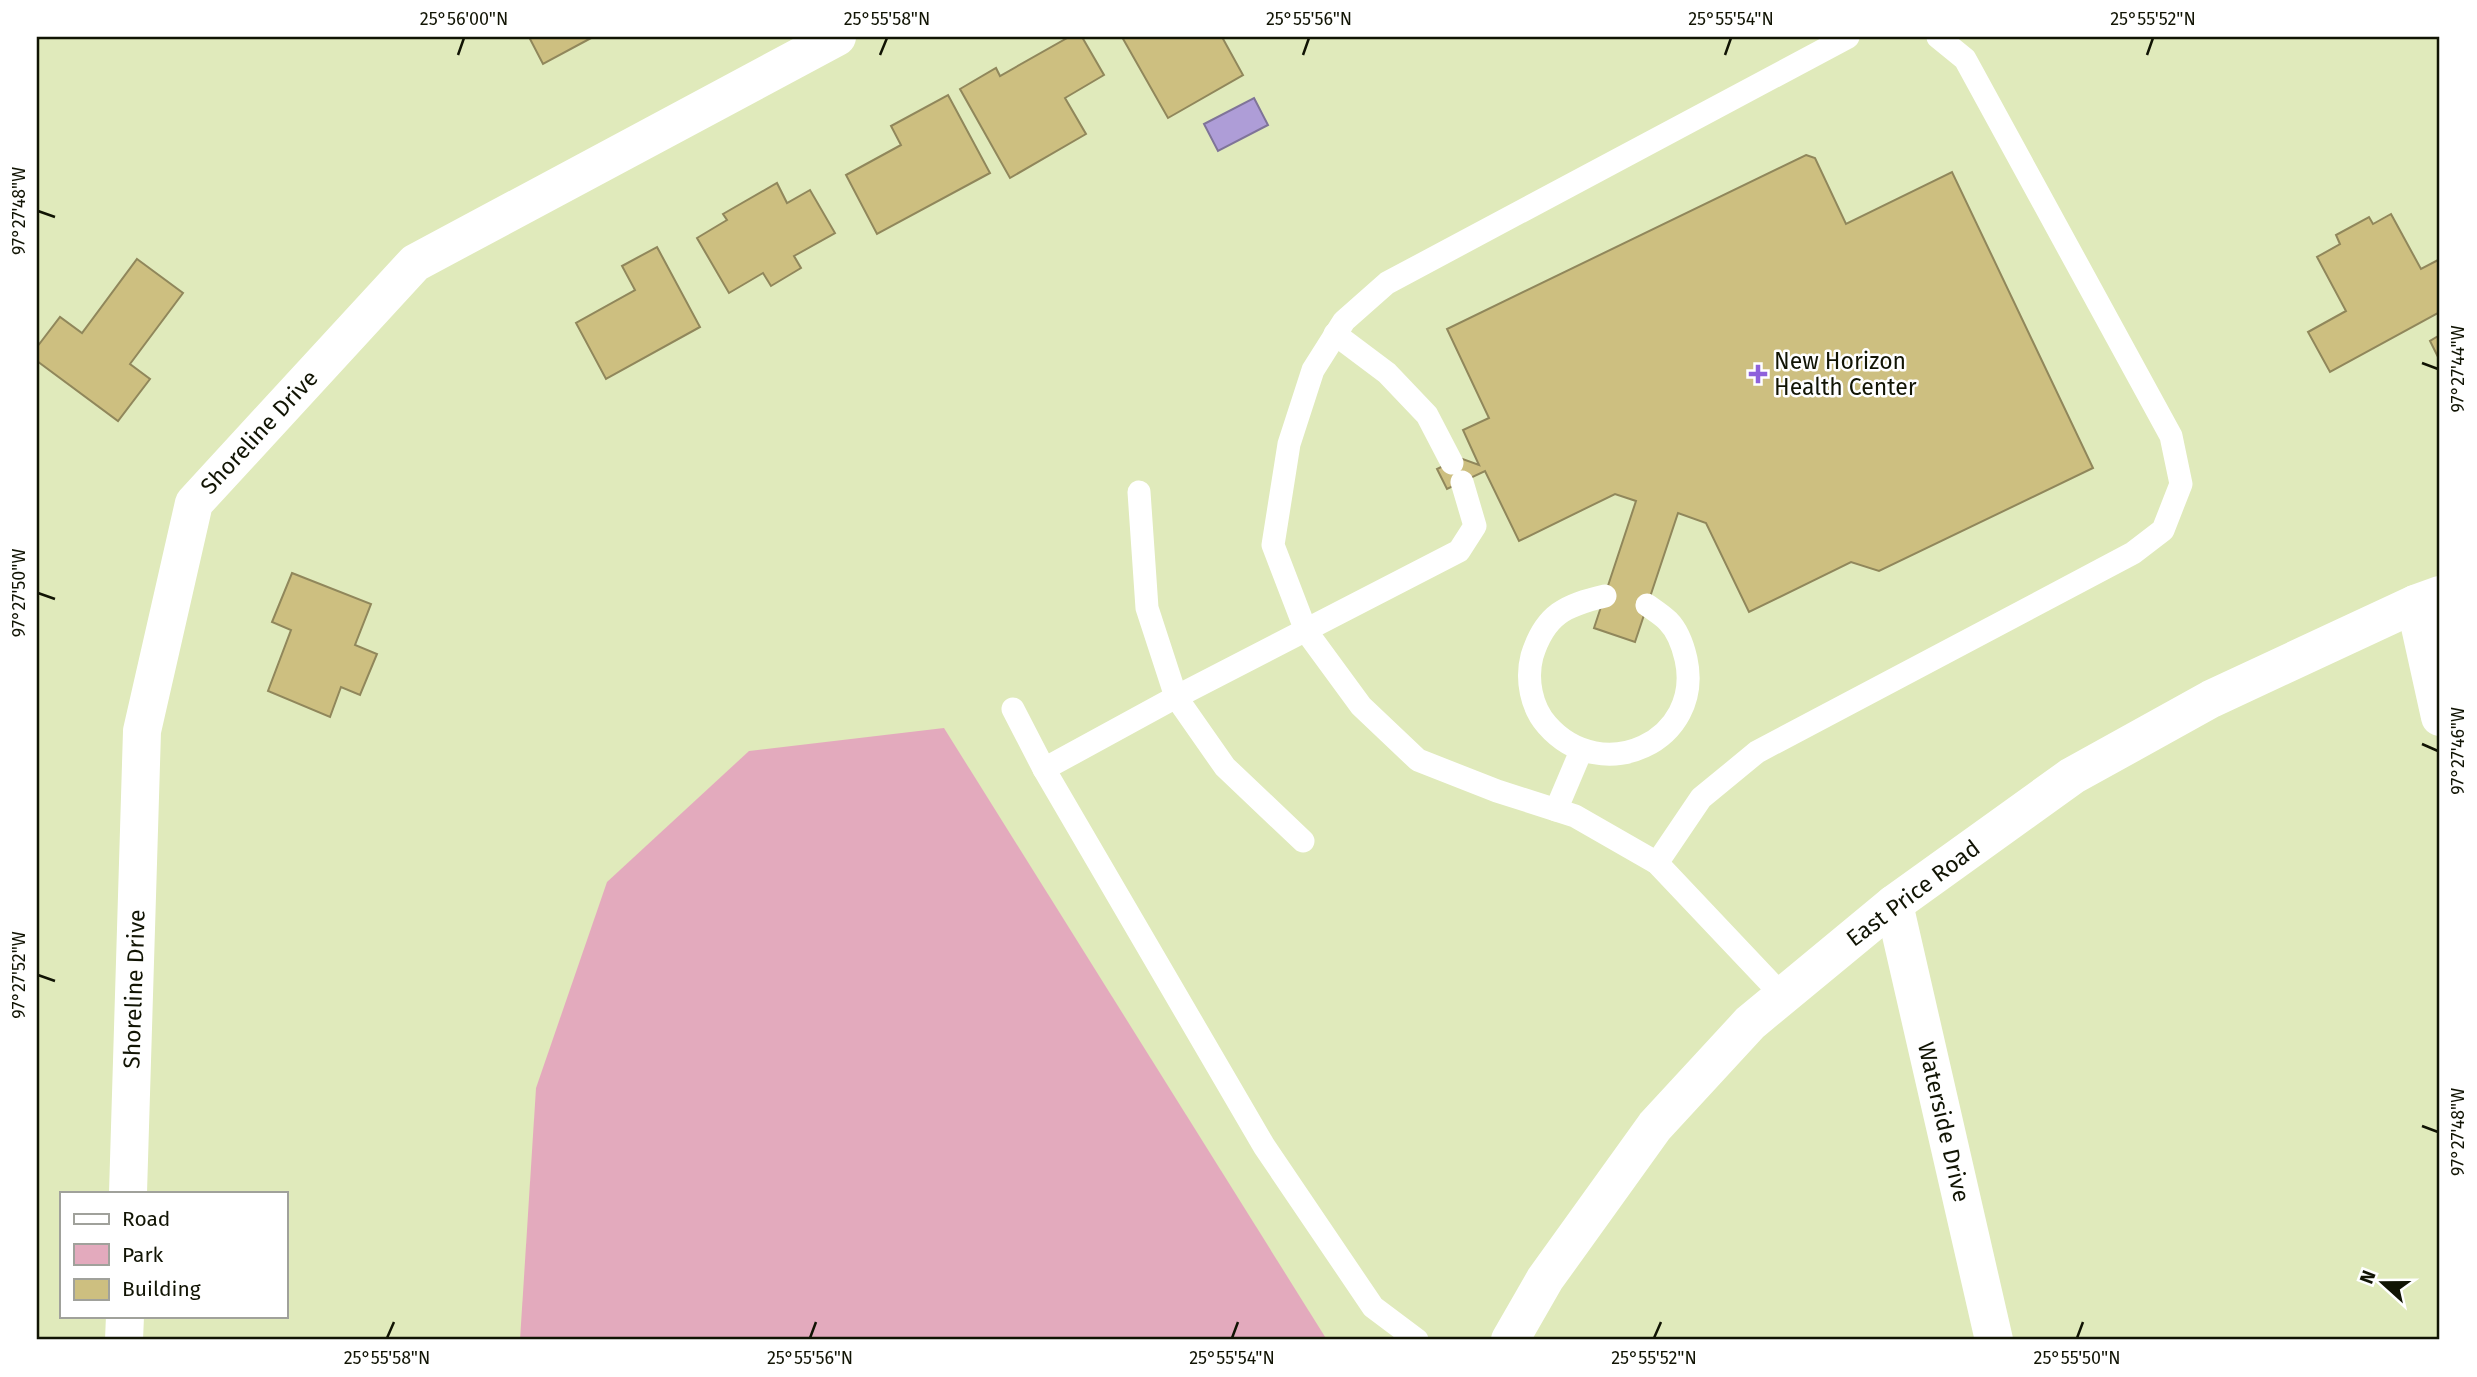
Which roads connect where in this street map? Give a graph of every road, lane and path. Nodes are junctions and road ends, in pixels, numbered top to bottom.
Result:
1 (837, 37) edge
2 (1848, 37) edge
3 (1938, 37) edge
4 (1335, 334) junction
5 (1139, 492) dead end
6 (1605, 596) dead end
7 (2428, 599) edge
8 (1647, 605) dead end
9 (1306, 631) junction
10 (1177, 697) junction
11 (1013, 709) dead end
12 (2440, 717) edge
13 (1581, 751) junction
14 (1044, 769) junction
15 (1556, 810) junction
16 (1303, 841) dead end
17 (1657, 863) junction
18 (1894, 904) junction
19 (1782, 995) junction
20 (128, 1192) edge
21 (125, 1318) edge
22 (124, 1340) edge
23 (1417, 1340) edge
24 (1510, 1340) edge
25 (1994, 1340) edge

1 - 20 street, Shoreline Drive
2 - 4 lane
3 - 17 lane
4 - 9 lane
4 - 9 lane
5 - 10 lane
6 - 13 lane
7 - 12 street
7 - 18 street, East Price Road
8 - 13 lane
9 - 10 lane
9 - 15 lane
10 - 14 lane
10 - 16 lane
11 - 14 lane
13 - 15 lane
14 - 23 lane
15 - 17 lane
17 - 19 lane
18 - 19 street, East Price Road
18 - 25 street, Waterside Drive
19 - 24 street, East Price Road
21 - 22 street

